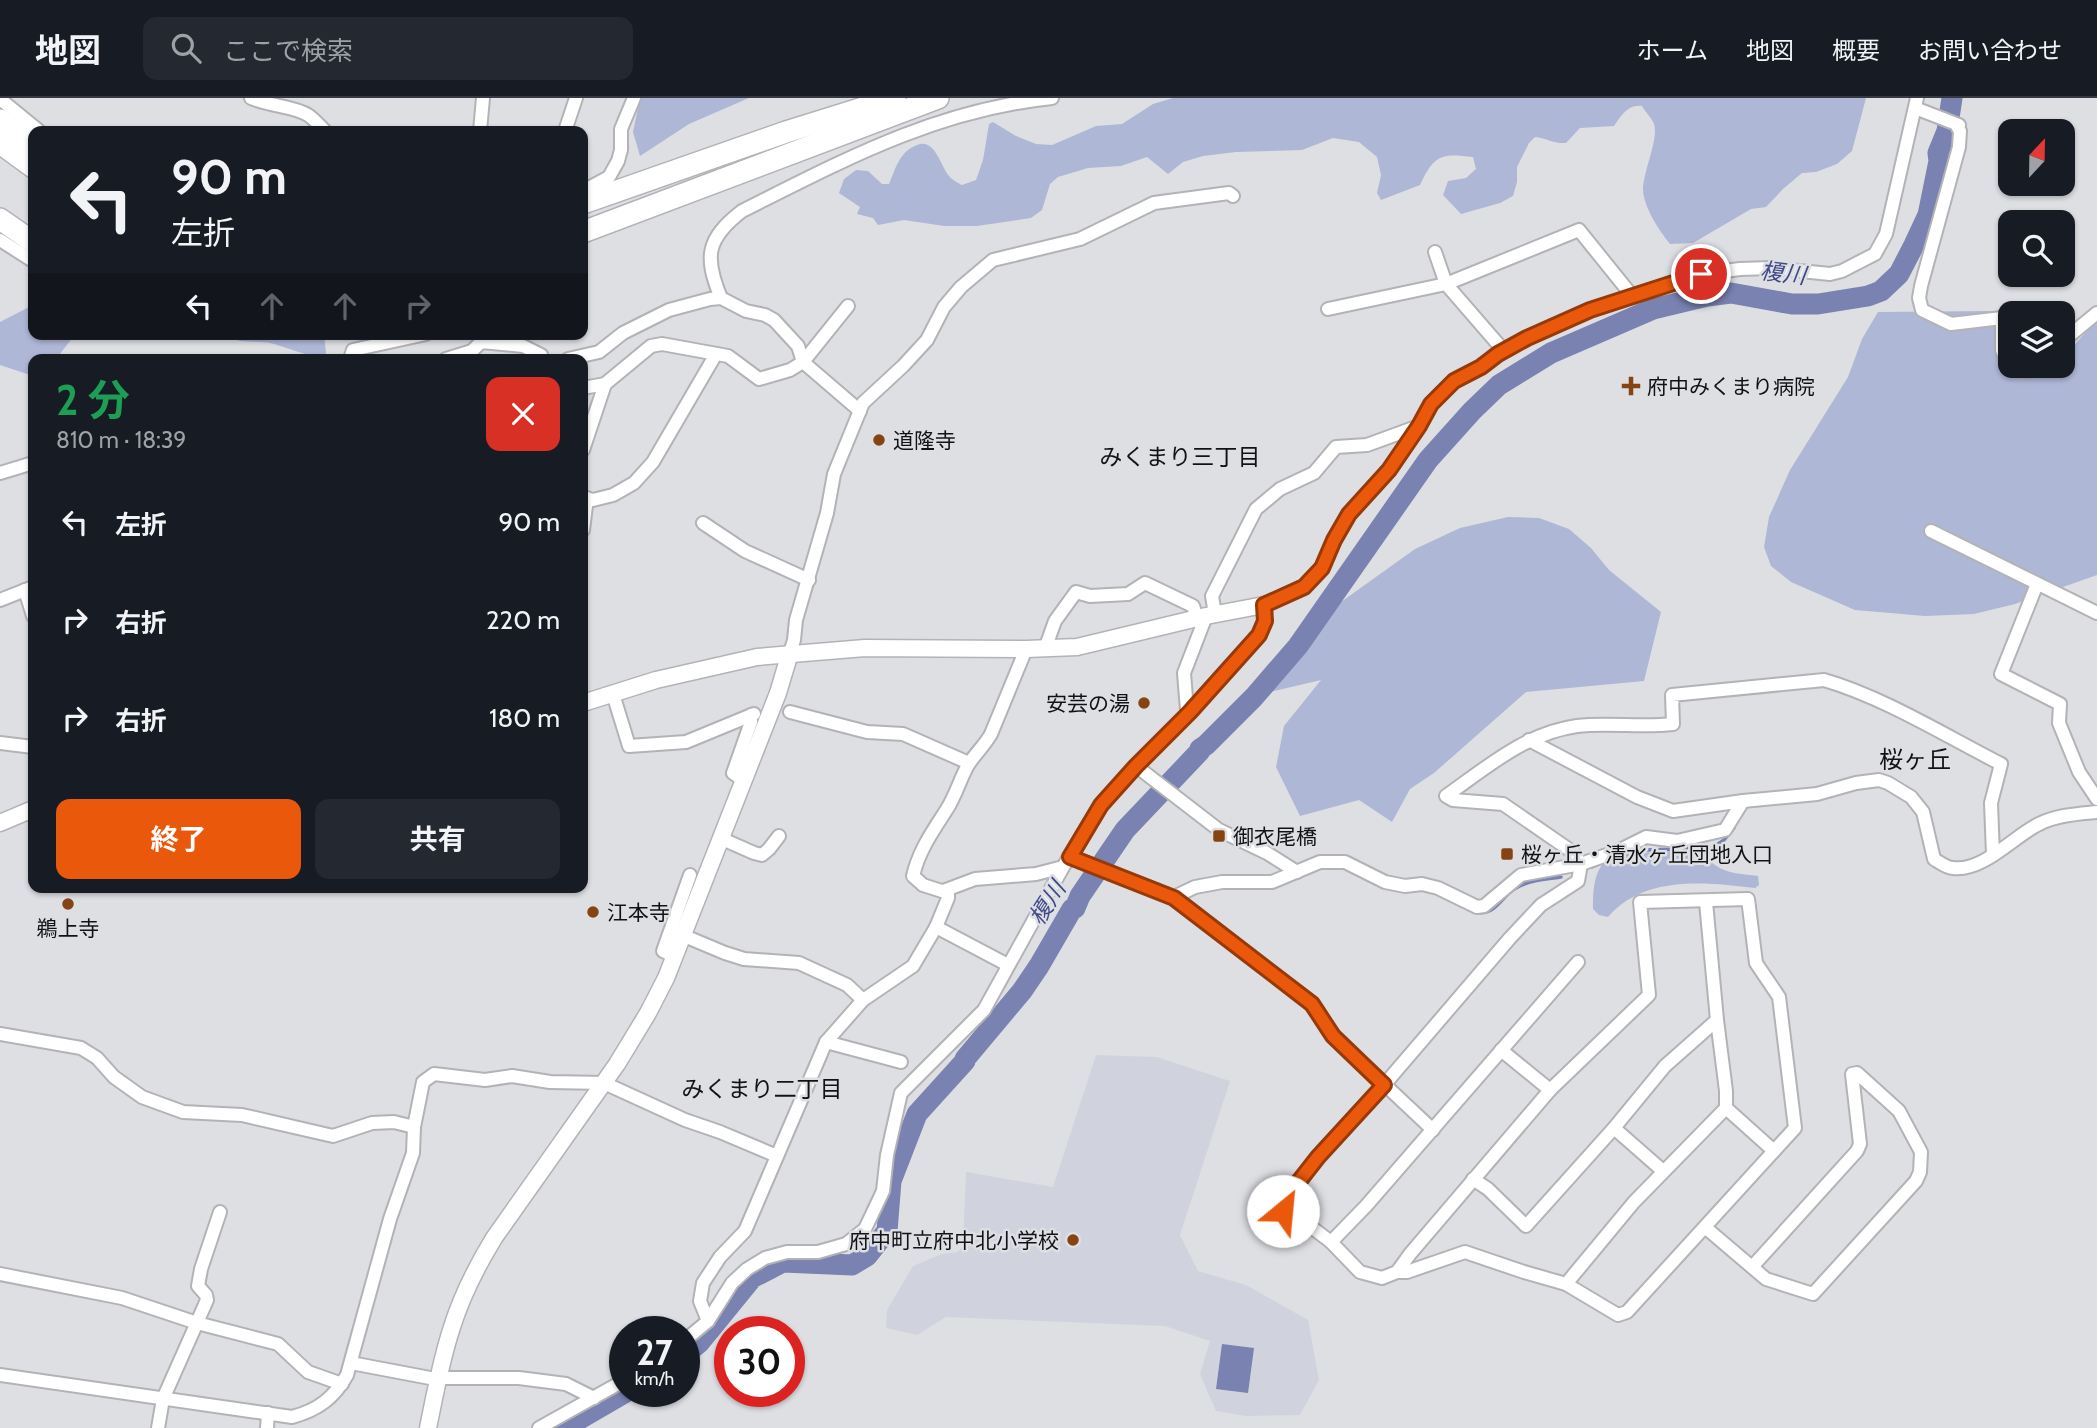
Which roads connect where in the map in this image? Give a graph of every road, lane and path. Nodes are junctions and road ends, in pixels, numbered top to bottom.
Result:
1 (251, 98) edge
2 (483, 98) edge
3 (576, 98) edge
4 (634, 98) edge
5 (895, 98) edge
6 (937, 98) edge
7 (1052, 98) edge
8 (281, 103) edge
9 (1916, 103) edge
10 (3, 106) edge
11 (320, 126) edge
12 (480, 126) edge
13 (567, 126) edge
14 (28, 135) edge
15 (0, 143) edge
16 (28, 163) edge
17 (724, 178) junction
18 (588, 188) edge
19 (1233, 196) dead end
20 (588, 201) edge
21 (0, 207) edge
22 (0, 219) edge
23 (28, 226) edge
24 (588, 230) edge
25 (588, 237) edge
26 (28, 239) edge
27 (0, 240) edge
28 (1435, 253) dead end
29 (28, 258) edge
30 (1446, 284) junction
31 (1633, 297) junction
32 (722, 298) junction
33 (848, 306) dead end
34 (1328, 309) dead end
35 (2097, 313) edge
36 (1998, 318) edge
37 (2075, 331) edge
38 (399, 340) edge
39 (475, 346) edge
40 (1504, 351) junction
41 (352, 354) edge
42 (457, 354) edge
43 (537, 354) edge
44 (588, 354) edge
45 (716, 354) junction
46 (803, 362) junction
47 (605, 384) junction
48 (588, 387) edge
49 (860, 411) junction
50 (1419, 426) junction
51 (588, 435) edge
52 (28, 465) edge
53 (0, 473) edge
54 (588, 499) edge
55 (703, 523) dead end
56 (1931, 531) dead end
57 (809, 580) junction
58 (2037, 584) junction
59 (28, 588) edge
60 (0, 600) edge
61 (1264, 605) junction
62 (2097, 613) edge
63 (1206, 616) junction
64 (1026, 649) junction
65 (1045, 649) junction
66 (790, 653) junction
67 (613, 694) junction
68 (588, 702) edge
69 (790, 712) dead end
70 (1190, 712) junction
71 (1529, 740) junction
72 (0, 743) edge
73 (28, 746) edge
74 (969, 763) junction
75 (1136, 766) junction
76 (743, 780) junction
77 (2097, 799) edge
78 (1743, 801) junction
79 (28, 811) edge
80 (2097, 812) edge
81 (0, 823) edge
82 (779, 836) dead end
83 (720, 838) junction
84 (1993, 855) junction
85 (1066, 862) junction
86 (1581, 864) junction
87 (1297, 872) junction
88 (690, 875) dead end
89 (943, 891) junction
90 (1174, 898) junction
91 (1706, 902) junction
92 (936, 927) junction
93 (682, 935) junction
94 (674, 956) junction
95 (1578, 962) dead end
96 (1008, 965) junction
97 (863, 1000) junction
98 (1717, 1020) junction
99 (0, 1034) edge
100 (826, 1042) junction
101 (1501, 1050) junction
102 (901, 1062) dead end
103 (604, 1083) junction
104 (1384, 1085) junction
105 (1550, 1090) junction
106 (1726, 1108) junction
107 (414, 1127) junction
108 (1614, 1128) junction
109 (1433, 1130) junction
110 (1774, 1151) junction
111 (778, 1156) junction
112 (1663, 1171) junction
113 (1473, 1180) junction
114 (220, 1212) dead end
115 (1706, 1228) junction
116 (1331, 1242) junction
117 (1752, 1267) junction
118 (1397, 1272) junction
119 (0, 1273) edge
120 (1566, 1284) junction
121 (708, 1321) junction
122 (197, 1323) junction
123 (700, 1328) edge
124 (351, 1363) junction
125 (0, 1375) edge
126 (439, 1378) junction
127 (342, 1384) junction
128 (609, 1389) edge
129 (594, 1398) junction
130 (163, 1399) junction
131 (268, 1413) junction
132 (158, 1428) edge
133 (267, 1428) edge
134 (428, 1428) edge
135 (539, 1428) edge

1 - 8 street
2 - 12 street
3 - 13 street
4 - 18 street
5 - 20 highway
6 - 17 highway
7 - 32 street
8 - 11 street
9 - 31 street
9 - 36 street
10 - 14 highway
15 - 16 highway
17 - 24 highway
17 - 25 highway
19 - 49 street
21 - 23 highway
22 - 26 highway
27 - 29 street
28 - 30 street
30 - 31 street
30 - 34 street
30 - 40 street
31 - 40 street
32 - 44 street
32 - 46 street
33 - 46 street
35 - 37 street
38 - 41 street
39 - 42 street
39 - 43 street
40 - 50 street
45 - 46 street
45 - 47 street
45 - 54 street
46 - 49 street
47 - 48 street
47 - 51 street
49 - 57 street
50 - 61 street
50 - 63 street
52 - 53 street
55 - 57 street
56 - 58 street
57 - 66 street
58 - 62 street
58 - 77 street
59 - 60 street
61 - 63 street
61 - 70 street
63 - 65 street
63 - 65 street
63 - 70 street
64 - 65 street
64 - 66 street
64 - 74 street
66 - 67 street
66 - 76 street
67 - 68 street
67 - 76 street
69 - 74 street
70 - 75 street
71 - 78 street
71 - 84 street
71 - 86 street
72 - 73 street
74 - 89 street
75 - 85 street
75 - 87 street
76 - 83 street
78 - 84 street
78 - 86 street
79 - 81 street
80 - 84 street
82 - 83 street
83 - 93 street
85 - 89 street
85 - 90 street
85 - 96 street
86 - 87 street
86 - 104 street
87 - 90 street
88 - 94 street
89 - 92 street
90 - 104 street
91 - 98 street
91 - 105 street
91 - 110 street
92 - 96 street
92 - 97 street
93 - 94 street
93 - 97 street
94 - 103 street
95 - 101 street
96 - 121 street
97 - 100 street
98 - 106 street
98 - 108 street
99 - 107 street
100 - 102 street
100 - 111 street
101 - 105 street
101 - 109 street
103 - 107 street
103 - 111 street
103 - 126 street
104 - 109 street
104 - 116 street
105 - 113 street
106 - 110 street
106 - 112 street
107 - 124 street
108 - 112 street
108 - 113 street
109 - 116 street
110 - 115 street
111 - 121 street
112 - 120 street
113 - 118 street
114 - 122 street
115 - 117 street
115 - 120 street
116 - 118 street
117 - 117 street
118 - 120 street
119 - 122 street
121 - 123 street
122 - 127 street
122 - 130 street
124 - 126 street
124 - 127 street
125 - 130 street
126 - 129 street
126 - 134 street
127 - 131 street
128 - 129 street
129 - 135 street
130 - 131 street
130 - 132 street
131 - 133 street

